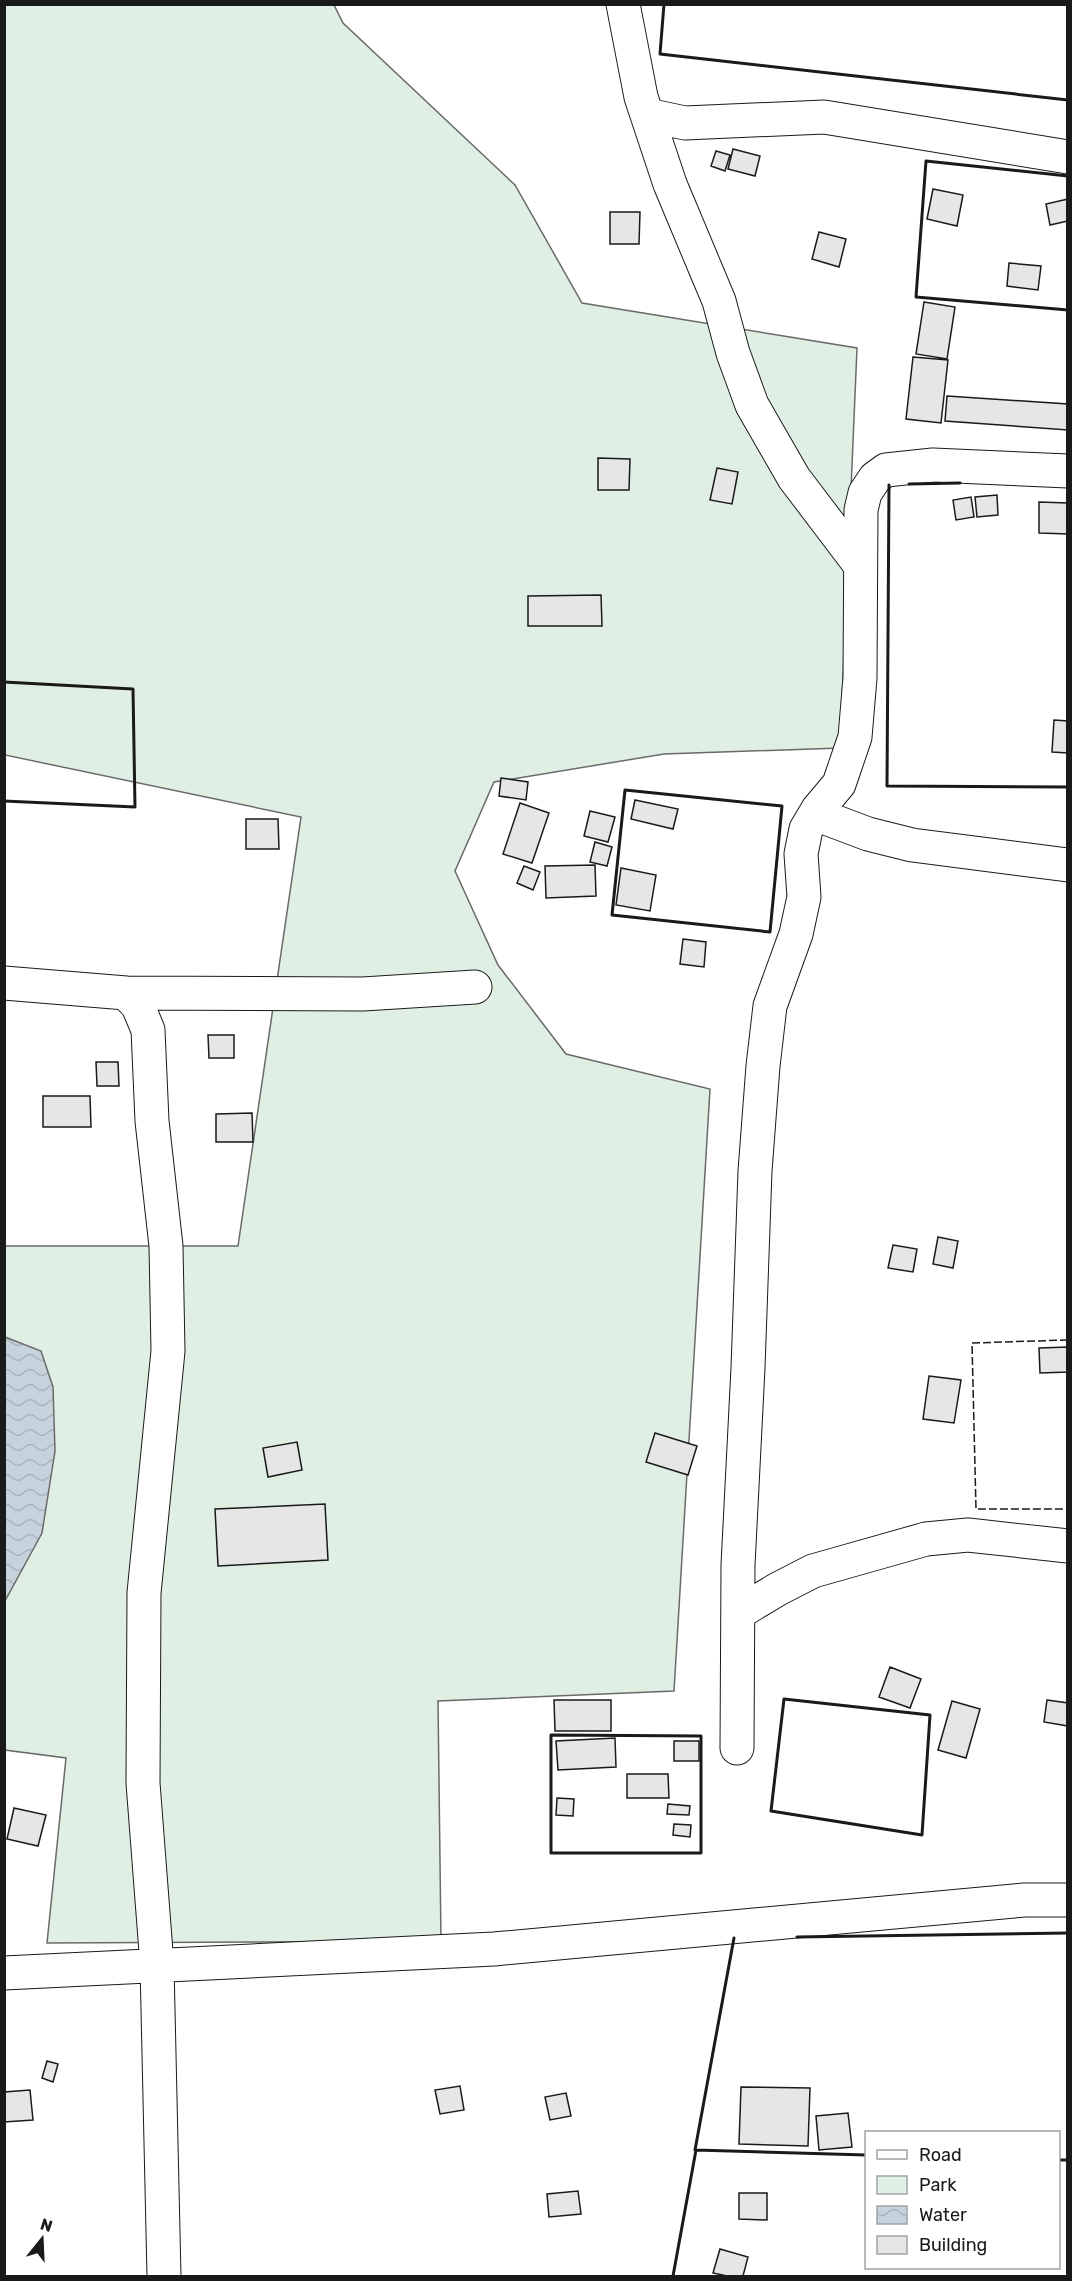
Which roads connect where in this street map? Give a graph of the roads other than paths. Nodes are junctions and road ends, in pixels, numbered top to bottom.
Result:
1 (622, 4) edge
2 (647, 114) junction
3 (1068, 157) edge
4 (1068, 471) edge
5 (860, 565) junction
6 (815, 814) junction
7 (1068, 865) edge
8 (4, 983) edge
9 (475, 987) dead end
10 (126, 993) junction
11 (1068, 1546) edge
12 (738, 1613) junction
13 (737, 1748) dead end
14 (1068, 1900) edge
15 (157, 1965) junction
16 (4, 1973) edge
17 (164, 2277) edge

1 - 2 street
2 - 3 street
2 - 5 street
4 - 5 street
5 - 6 street
6 - 7 street
6 - 12 street
8 - 10 street
9 - 10 street
10 - 15 street
11 - 12 street
12 - 13 street
14 - 15 street
15 - 16 street
15 - 17 street

